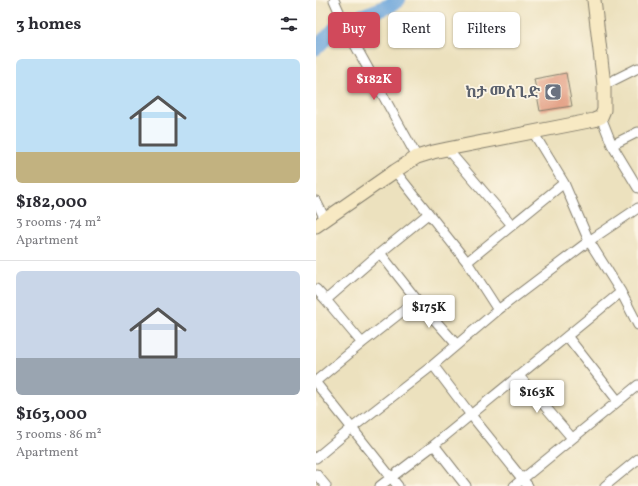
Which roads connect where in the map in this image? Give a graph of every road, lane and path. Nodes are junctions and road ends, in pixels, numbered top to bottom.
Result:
1 (334, 0) edge
2 (595, 4) edge
3 (638, 68) edge
4 (604, 86) junction
5 (601, 117) junction
6 (533, 132) junction
7 (638, 132) edge
8 (612, 145) junction
9 (448, 148) junction
10 (417, 157) junction
11 (395, 171) junction
12 (564, 183) junction
13 (638, 188) edge
14 (316, 201) edge
15 (638, 208) edge
16 (428, 214) junction
17 (320, 222) edge
18 (512, 225) junction
19 (589, 241) junction
20 (380, 253) junction
21 (467, 262) junction
22 (316, 289) edge
23 (621, 292) junction
24 (326, 300) junction
25 (417, 300) junction
26 (498, 310) junction
27 (638, 325) edge
28 (567, 336) junction
29 (362, 343) junction
30 (457, 345) junction
31 (433, 365) junction
32 (519, 376) junction
33 (316, 382) edge
34 (638, 385) edge
35 (618, 401) junction
36 (471, 415) junction
37 (352, 428) junction
38 (572, 438) junction
39 (434, 445) junction
40 (316, 458) edge
41 (638, 459) edge
42 (316, 474) edge
43 (391, 477) junction
44 (525, 483) edge
45 (326, 486) edge
46 (380, 486) edge
47 (398, 486) edge
48 (466, 486) edge
49 (514, 486) edge
50 (605, 486) edge

1 - 10 street
2 - 4 street
3 - 4 street
4 - 5 street
5 - 6 street
5 - 8 street
6 - 9 street
6 - 12 street
7 - 8 street
8 - 13 street
9 - 10 street
9 - 18 street
10 - 11 street
11 - 16 street
11 - 17 street
12 - 18 street
12 - 19 street
14 - 17 street
15 - 19 street
16 - 20 street
16 - 21 street
18 - 21 street
19 - 23 street
19 - 26 street
20 - 24 street
20 - 25 street
21 - 26 street
22 - 24 street
23 - 27 street
23 - 28 street
24 - 29 street
25 - 29 street
25 - 30 street
26 - 30 street
28 - 32 street
28 - 35 street
29 - 33 street
30 - 31 street
31 - 36 street
31 - 37 street
32 - 36 street
32 - 38 street
33 - 37 street
34 - 35 street
35 - 38 street
36 - 39 street
36 - 44 street
37 - 40 street
37 - 43 street
38 - 44 street
39 - 43 street
39 - 48 street
41 - 50 street
42 - 45 street
43 - 46 street
43 - 47 street
44 - 49 street

